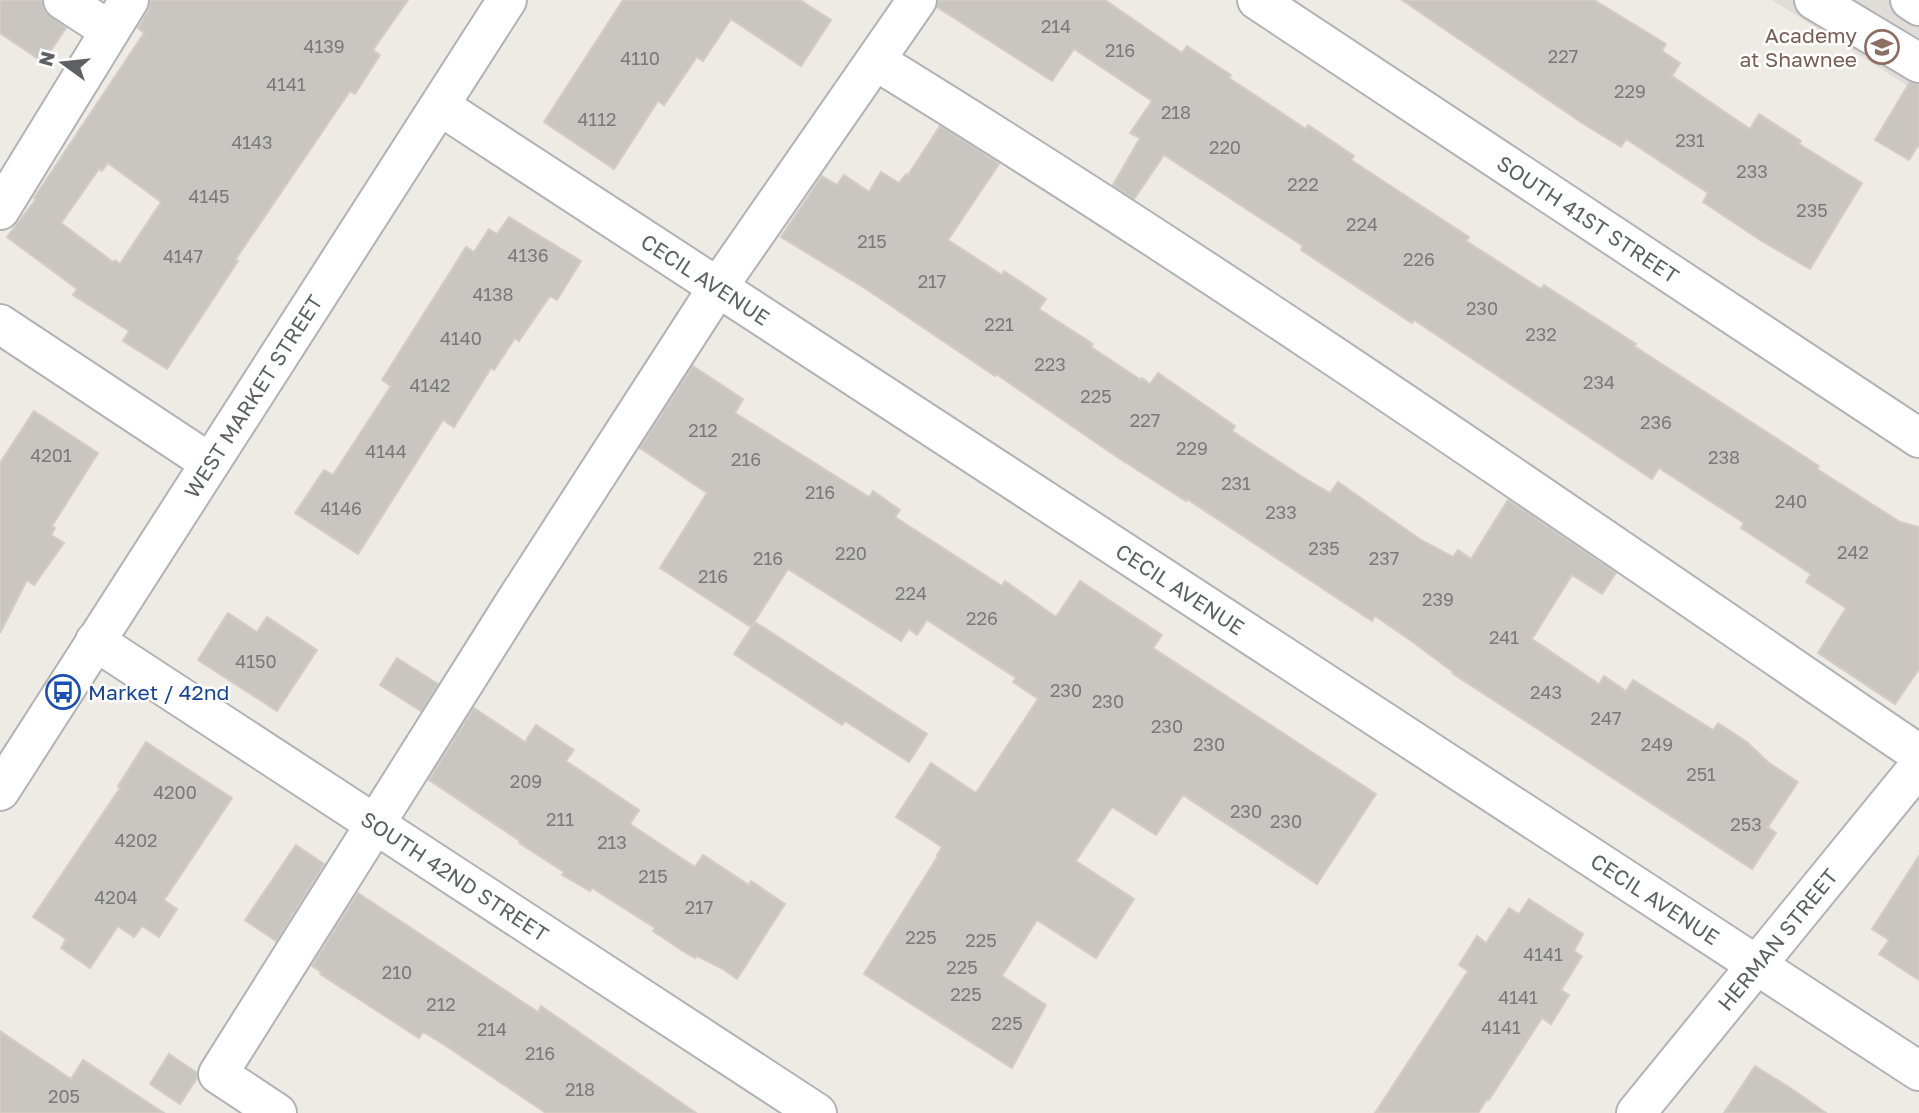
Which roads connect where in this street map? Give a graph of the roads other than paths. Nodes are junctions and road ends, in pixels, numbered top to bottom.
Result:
1 (62, 0) edge
2 (507, 0) edge
3 (917, 0) edge
4 (1257, 0) edge
5 (1814, 0) edge
6 (1910, 0) edge
7 (1919, 6) edge
8 (119, 15) edge
9 (876, 61) junction
10 (1919, 63) edge
11 (440, 106) junction
12 (0, 210) edge
13 (718, 288) junction
14 (0, 324) edge
15 (1919, 438) edge
16 (210, 463) junction
17 (95, 641) junction
18 (1919, 754) edge
19 (1919, 766) edge
20 (0, 792) edge
21 (377, 825) junction
22 (1757, 965) junction
23 (1919, 1071) edge
24 (277, 1113) edge
25 (817, 1113) edge
26 (1636, 1113) edge

1 - 8 street
2 - 11 street, WEST MARKET STREET
3 - 9 street
4 - 15 street, SOUTH 41ST STREET
5 - 10 street
6 - 7 street
8 - 12 street
9 - 13 street
9 - 18 street
11 - 13 street, CECIL AVENUE
11 - 16 street, WEST MARKET STREET
13 - 21 street
13 - 22 street, CECIL AVENUE
14 - 16 street
16 - 17 street, WEST MARKET STREET
17 - 20 street, WEST MARKET STREET
17 - 21 street, SOUTH 42ND STREET
19 - 22 street, HERMAN STREET
21 - 24 street
21 - 25 street, SOUTH 42ND STREET
22 - 23 street, CECIL AVENUE
22 - 26 street, HERMAN STREET

